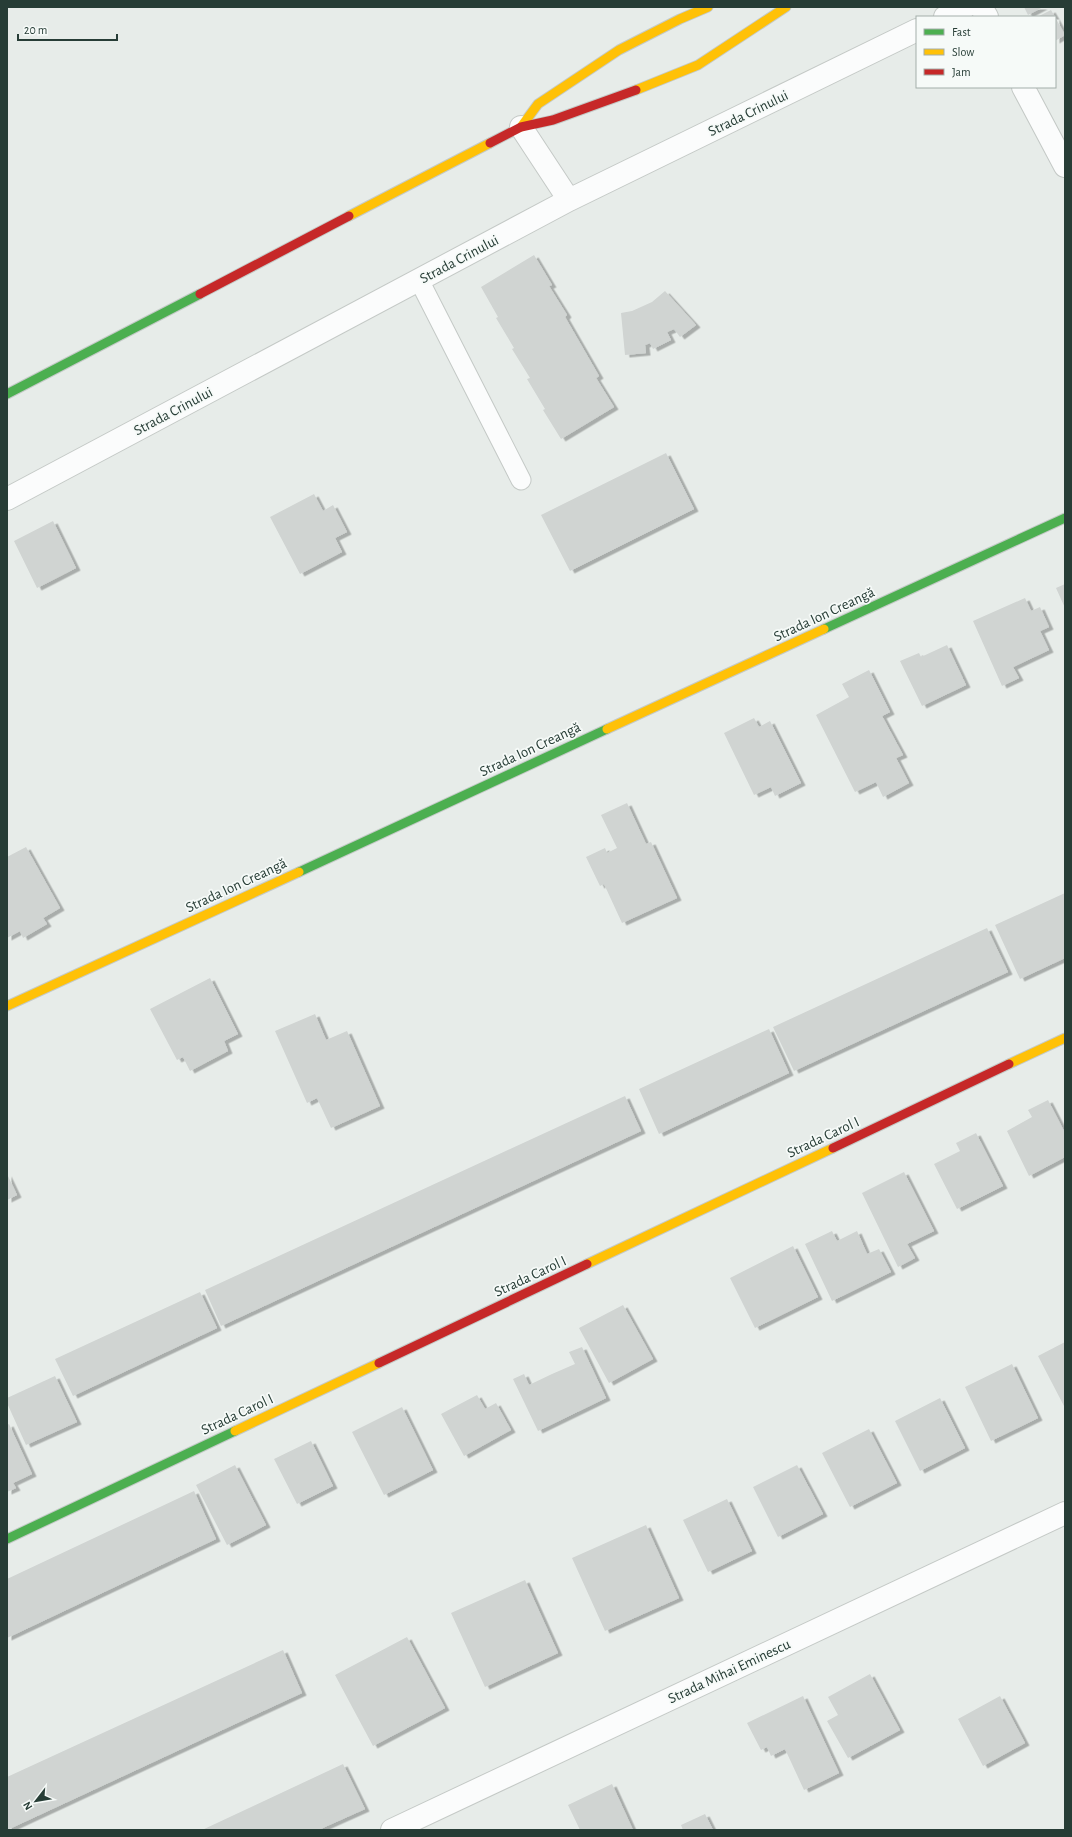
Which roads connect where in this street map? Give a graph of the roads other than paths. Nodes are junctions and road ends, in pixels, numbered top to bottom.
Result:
1 (708, 7) edge
2 (786, 7) edge
3 (965, 7) edge
4 (982, 7) edge
5 (947, 16) edge
6 (986, 16) edge
7 (916, 30) edge
8 (1024, 88) edge
9 (521, 127) junction
10 (1065, 166) edge
11 (569, 200) junction
12 (419, 280) junction
13 (7, 394) edge
14 (522, 480) dead end
15 (7, 499) edge
16 (1065, 518) edge
17 (7, 1006) edge
18 (1065, 1038) edge
19 (1065, 1512) edge
20 (7, 1539) edge
21 (392, 1830) edge

1 - 9 main road
2 - 9 main road
3 - 5 street
4 - 6 street
7 - 11 street, Strada Crinului
8 - 10 street
9 - 11 street
9 - 13 main road
11 - 12 street, Strada Crinului
12 - 14 lane
12 - 15 street, Strada Crinului
16 - 17 main road, Strada Ion Creangă
18 - 20 main road, Strada Carol I
19 - 21 street, Strada Mihai Eminescu

